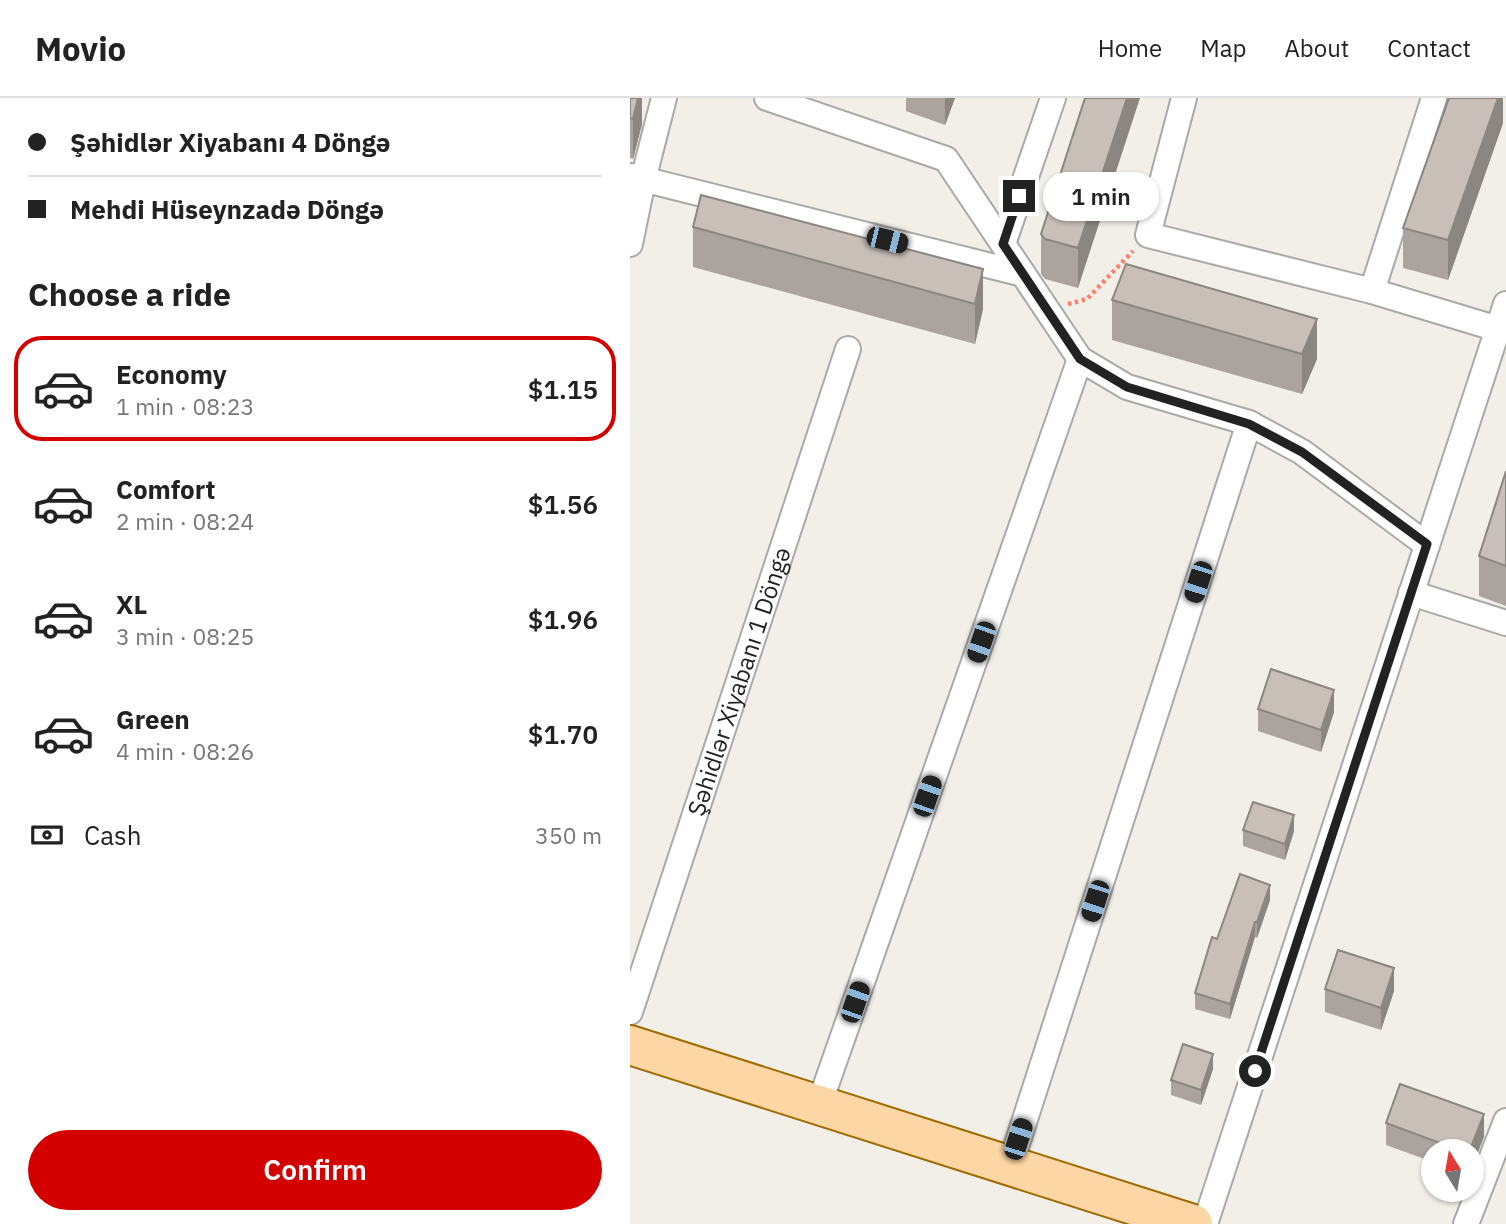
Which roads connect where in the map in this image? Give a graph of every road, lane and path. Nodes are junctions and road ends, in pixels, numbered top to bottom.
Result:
1 (664, 98) edge
2 (767, 98) edge
3 (1053, 98) edge
4 (1184, 98) edge
5 (1434, 98) edge
6 (636, 178) edge
7 (1148, 235) junction
8 (630, 244) edge
9 (1003, 244) junction
10 (1023, 274) junction
11 (1372, 291) junction
12 (1506, 304) edge
13 (1047, 310) junction
14 (1498, 329) junction
15 (848, 349) dead end
16 (1080, 359) junction
17 (1249, 424) junction
18 (1427, 544) junction
19 (1411, 593) junction
20 (1506, 623) edge
21 (630, 1012) edge
22 (630, 1045) edge
23 (819, 1105) junction
24 (1506, 1121) edge
25 (1010, 1166) junction
26 (1193, 1224) edge
27 (1205, 1224) edge
28 (1466, 1224) edge

1 - 6 street
2 - 9 street
3 - 9 street
4 - 7 street
5 - 11 street
6 - 8 street
6 - 10 street
7 - 11 street
7 - 13 path
9 - 10 street
10 - 13 street
11 - 14 street
12 - 14 street
13 - 16 street
14 - 18 street
15 - 21 street, Şəhidlər Xiyabanı 1 Döngə
16 - 17 street
16 - 23 street
17 - 18 street
17 - 25 street
18 - 19 street
19 - 20 street
19 - 27 street
22 - 23 main road
23 - 25 main road
24 - 28 street
25 - 26 main road

